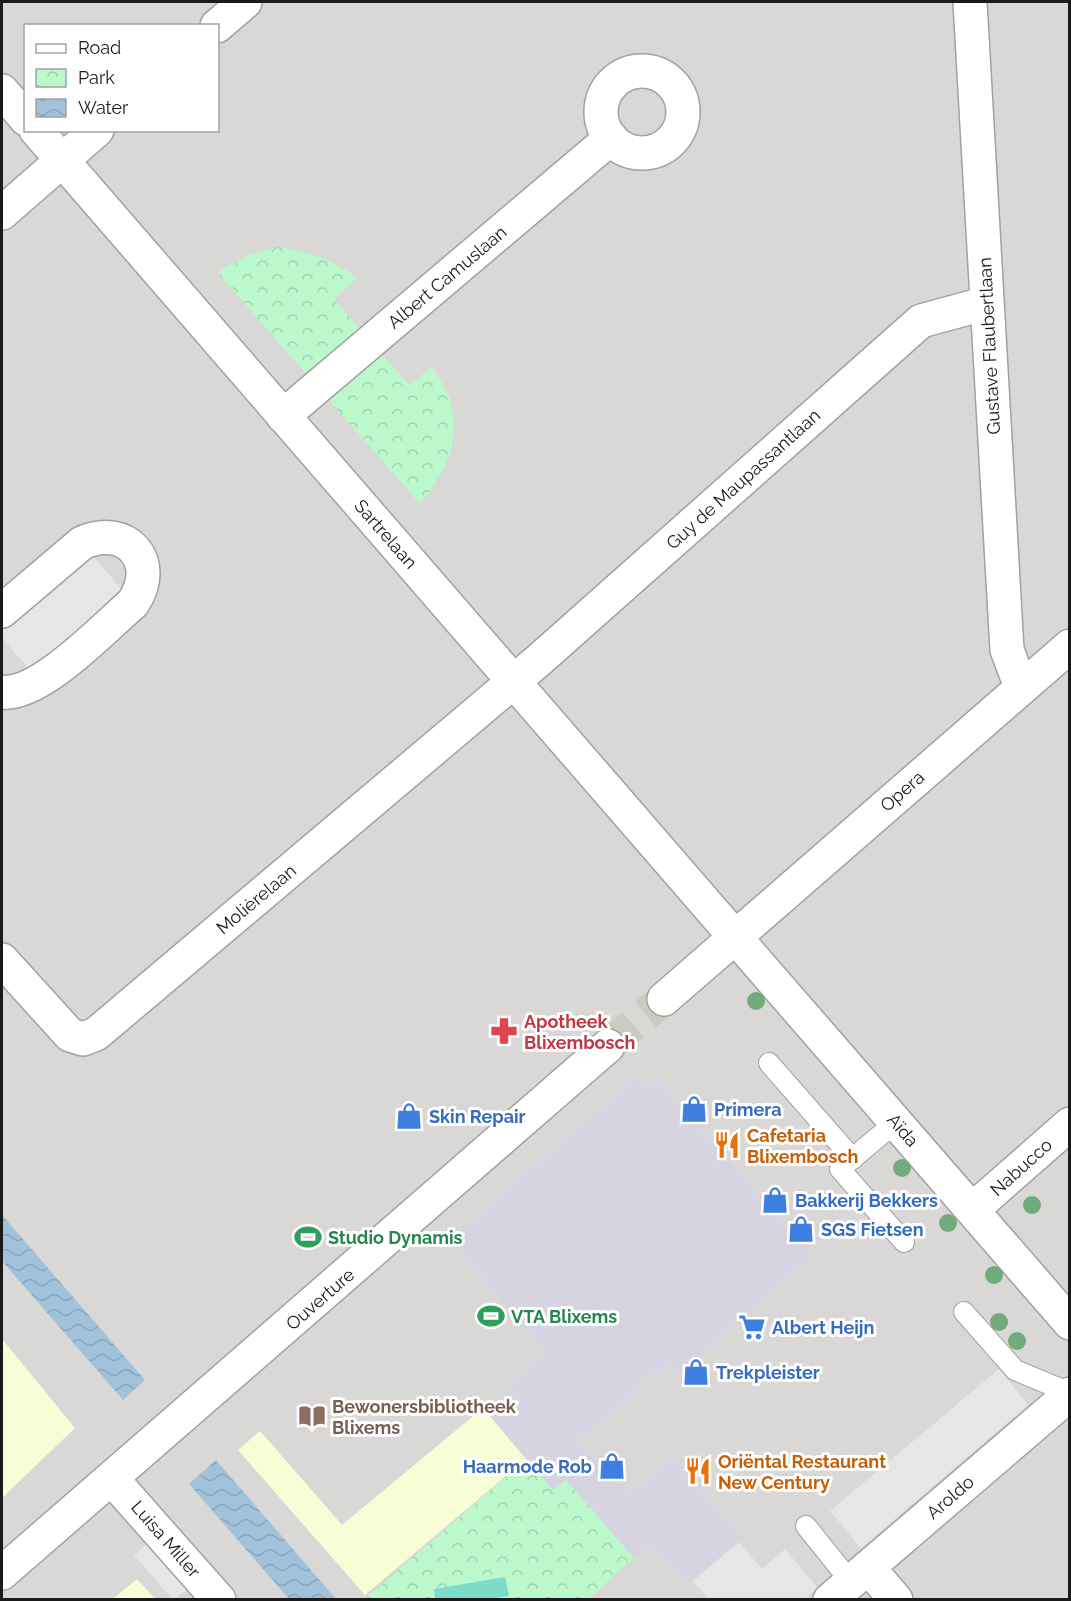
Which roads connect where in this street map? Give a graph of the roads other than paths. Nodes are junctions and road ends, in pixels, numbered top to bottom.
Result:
1 (245, 2) edge
2 (970, 2) edge
3 (219, 24) edge
4 (2, 91) edge
5 (24, 117) edge
6 (38, 132) edge
7 (95, 132) edge
8 (610, 138) dead end
9 (62, 161) junction
10 (2, 213) edge
11 (987, 303) junction
12 (284, 416) junction
13 (2, 611) edge
14 (1070, 646) edge
15 (514, 681) junction
16 (1021, 687) junction
17 (2, 692) edge
18 (735, 937) junction
19 (2, 960) edge
20 (664, 999) tunnel mouth
21 (608, 1046) tunnel mouth
22 (769, 1063) dead end
23 (896, 1122) junction
24 (1070, 1124) edge
25 (853, 1159) junction
26 (972, 1210) junction
27 (904, 1242) dead end
28 (964, 1312) dead end
29 (1070, 1323) edge
30 (1070, 1394) edge
31 (112, 1479) junction
32 (806, 1526) dead end
33 (2, 1573) edge
34 (850, 1583) edge
35 (219, 1599) edge
36 (896, 1599) edge

1 - 3 street
2 - 11 street, Gustave Flaubertlaan
4 - 5 street
6 - 9 street, Sartrelaan
7 - 9 street
8 - 12 street, Albert Camuslaan
9 - 10 street
9 - 12 street, Sartrelaan
11 - 15 street, Guy de Maupassantlaan
11 - 16 street, Gustave Flaubertlaan
12 - 15 street, Sartrelaan
13 - 17 street
14 - 16 street, Opera
15 - 18 street, Sartrelaan
15 - 19 street, Molièrelaan
16 - 18 street, Opera
18 - 20 street
18 - 23 street, Aïda
21 - 31 street, Ouverture
22 - 25 lane
23 - 25 lane
23 - 26 street, Aïda
24 - 26 street, Nabucco
25 - 27 lane
26 - 29 street, Aïda
28 - 30 lane
30 - 34 street, Aroldo
31 - 33 street, Ouverture
31 - 35 street, Luisa Miller
32 - 34 lane
34 - 36 street

